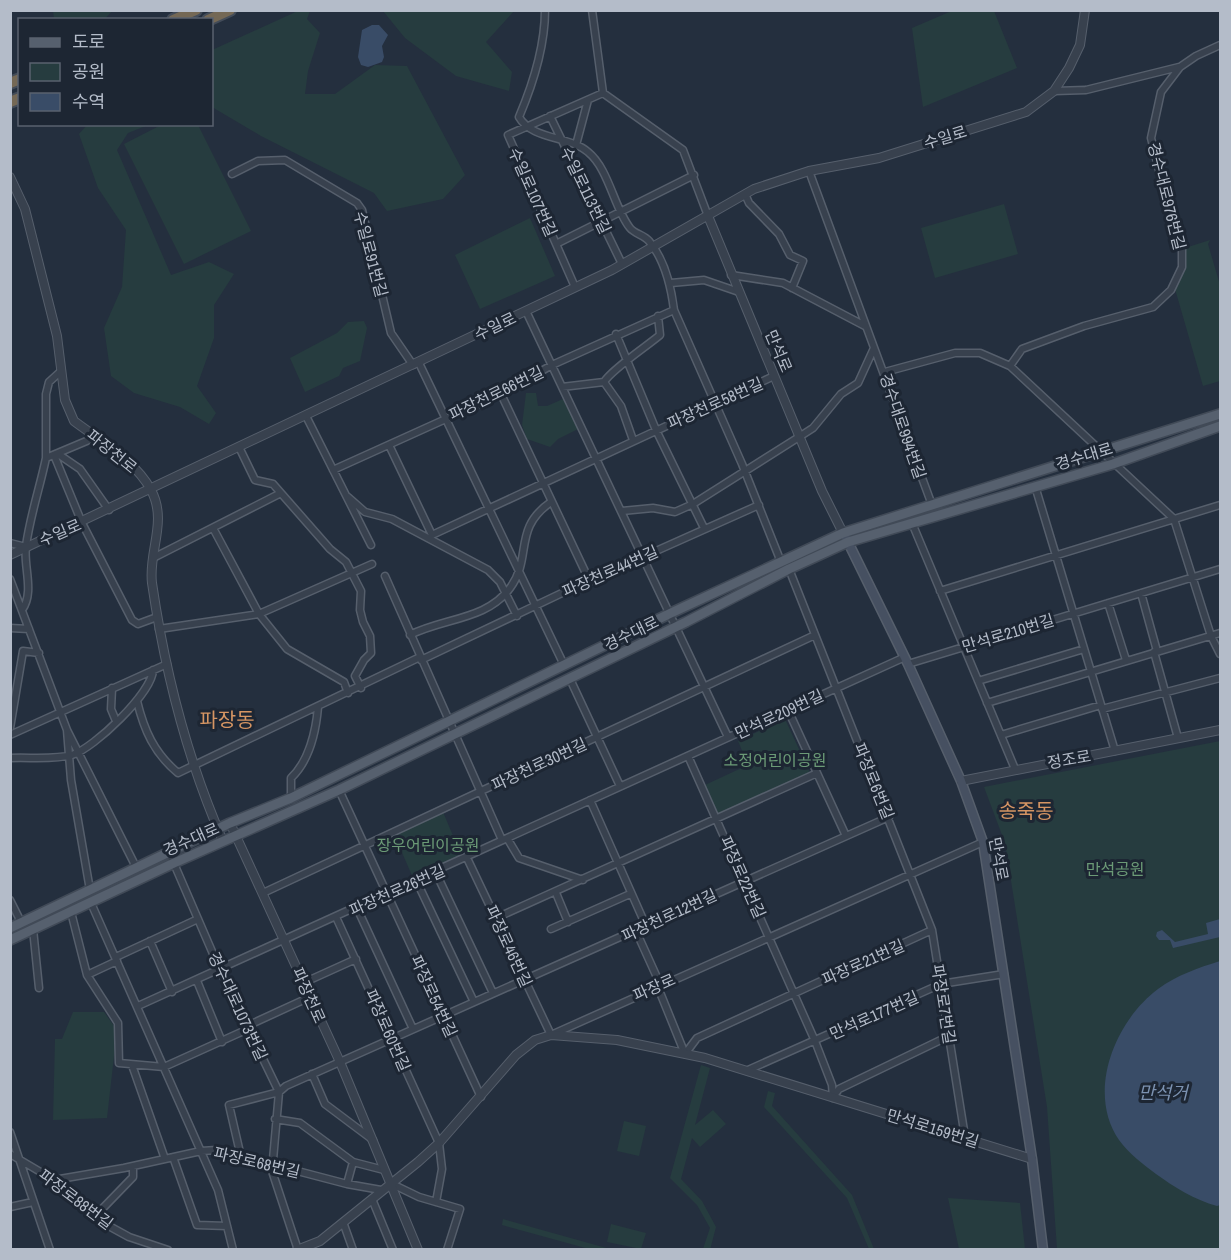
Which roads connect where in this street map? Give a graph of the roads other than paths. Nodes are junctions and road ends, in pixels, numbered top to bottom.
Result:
1 (196, 10) edge
2 (230, 10) edge
3 (545, 10) edge
4 (592, 10) edge
5 (1085, 10) edge
6 (178, 18) edge
7 (212, 18) edge
8 (1221, 45) edge
9 (1180, 68) junction
10 (1054, 91) junction
11 (603, 93) junction
12 (588, 100) junction
13 (550, 116) junction
14 (528, 126) junction
15 (562, 142) junction
16 (576, 145) junction
17 (809, 171) junction
18 (232, 174) dead end
19 (694, 175) junction
20 (10, 177) edge
21 (745, 194) junction
22 (622, 211) junction
23 (708, 216) junction
24 (601, 221) junction
25 (556, 244) junction
26 (654, 247) junction
27 (622, 264) junction
28 (731, 275) junction
29 (670, 283) junction
30 (575, 287) junction
31 (792, 288) junction
32 (739, 292) junction
33 (674, 310) junction
34 (526, 311) junction
35 (658, 316) junction
36 (865, 326) junction
37 (616, 334) junction
38 (874, 348) junction
39 (628, 362) junction
40 (416, 364) junction
41 (552, 365) junction
42 (1010, 366) junction
43 (60, 372) junction
44 (885, 372) junction
45 (774, 376) junction
46 (604, 382) junction
47 (562, 387) junction
48 (501, 394) junction
49 (716, 404) junction
50 (1221, 414) edge
51 (306, 416) junction
52 (445, 418) junction
53 (1221, 426) edge
54 (1184, 427) junction
55 (656, 430) junction
56 (96, 437) junction
57 (799, 437) junction
58 (633, 440) junction
59 (389, 445) junction
60 (1161, 446) junction
61 (239, 447) junction
62 (1102, 453) junction
63 (56, 455) junction
64 (46, 458) junction
65 (597, 458) junction
66 (1113, 464) junction
67 (333, 470) junction
68 (744, 470) junction
69 (543, 484) junction
70 (1035, 486) junction
71 (151, 489) junction
72 (279, 494) junction
73 (348, 497) junction
74 (551, 502) junction
75 (693, 504) junction
76 (759, 505) junction
77 (932, 505) junction
78 (1221, 506) edge
79 (488, 509) junction
80 (109, 510) junction
81 (622, 511) junction
82 (1174, 519) junction
83 (884, 520) junction
84 (82, 523) junction
85 (912, 523) junction
86 (213, 528) junction
87 (704, 528) junction
88 (887, 531) junction
89 (846, 538) junction
90 (10, 543) edge
91 (371, 545) dead end
92 (26, 547) junction
93 (809, 549) junction
94 (10, 555) edge
95 (1056, 555) junction
96 (155, 557) junction
97 (643, 557) junction
98 (372, 564) dead end
99 (788, 565) junction
100 (1221, 569) edge
101 (519, 571) junction
102 (353, 574) junction
103 (385, 576) dead end
104 (1191, 578) junction
105 (10, 579) edge
106 (590, 582) junction
107 (940, 591) junction
108 (1141, 593) junction
109 (505, 594) junction
110 (1108, 603) junction
111 (535, 607) junction
112 (22, 610) junction
113 (259, 614) junction
114 (1074, 614) junction
115 (517, 616) junction
116 (157, 617) junction
117 (674, 619) junction
118 (10, 628) edge
119 (29, 629) junction
120 (159, 629) junction
121 (1221, 633) edge
122 (410, 635) junction
123 (815, 635) junction
124 (1210, 636) junction
125 (964, 646) junction
126 (1084, 649) junction
127 (1155, 652) junction
128 (39, 653) junction
129 (1221, 654) edge
130 (421, 658) junction
131 (907, 660) junction
132 (1126, 660) junction
133 (167, 664) junction
134 (564, 665) junction
135 (153, 670) junction
136 (1091, 671) junction
137 (355, 676) junction
138 (1221, 678) edge
139 (570, 679) junction
140 (978, 681) junction
141 (344, 682) junction
142 (705, 686) junction
143 (837, 687) junction
144 (112, 688) junction
145 (361, 688) junction
146 (348, 693) junction
147 (1166, 694) junction
148 (137, 701) junction
149 (987, 703) junction
150 (318, 707) junction
151 (1102, 707) junction
152 (788, 710) junction
153 (59, 711) junction
154 (116, 721) junction
155 (449, 721) junction
156 (10, 728) edge
157 (67, 730) junction
158 (1221, 730) edge
159 (10, 735) edge
160 (455, 735) junction
161 (1001, 735) junction
162 (596, 737) junction
163 (728, 737) junction
164 (1178, 738) junction
165 (79, 751) junction
166 (1115, 751) junction
167 (68, 755) junction
168 (688, 756) junction
169 (10, 758) edge
170 (194, 765) junction
171 (1015, 769) junction
172 (815, 774) junction
173 (961, 781) junction
174 (621, 786) junction
175 (339, 790) junction
176 (480, 791) junction
177 (291, 798) junction
178 (590, 800) junction
179 (889, 817) junction
180 (716, 818) junction
181 (230, 823) junction
182 (217, 829) junction
183 (236, 835) junction
184 (846, 836) junction
185 (505, 839) junction
186 (223, 842) junction
187 (982, 842) junction
188 (364, 846) junction
189 (169, 852) junction
190 (467, 858) junction
191 (174, 863) junction
192 (618, 864) junction
193 (136, 867) junction
194 (436, 873) junction
195 (910, 874) junction
196 (584, 880) junction
197 (744, 880) junction
198 (417, 882) junction
199 (90, 890) junction
200 (263, 893) junction
201 (556, 893) junction
202 (630, 894) junction
203 (387, 895) junction
204 (10, 900) edge
205 (91, 903) junction
206 (357, 908) junction
207 (71, 912) junction
208 (336, 917) junction
209 (496, 918) junction
210 (198, 919) junction
211 (21, 922) junction
212 (568, 922) junction
213 (646, 926) junction
214 (10, 928) edge
215 (33, 929) junction
216 (551, 929) dead end
217 (932, 930) junction
218 (636, 931) junction
219 (769, 936) junction
220 (10, 940) edge
221 (285, 940) junction
222 (150, 941) junction
223 (116, 959) junction
224 (356, 959) junction
225 (220, 969) junction
226 (1004, 974) junction
227 (87, 975) junction
228 (525, 979) junction
229 (197, 981) junction
230 (303, 983) junction
231 (941, 984) junction
232 (659, 985) junction
233 (39, 988) dead end
234 (172, 992) junction
235 (493, 993) junction
236 (794, 993) junction
237 (310, 997) junction
238 (474, 1002) junction
239 (138, 1006) junction
240 (444, 1015) junction
241 (247, 1028) junction
242 (413, 1029) junction
243 (551, 1035) junction
244 (949, 1036) junction
245 (392, 1039) junction
246 (815, 1041) junction
247 (222, 1042) junction
248 (685, 1054) junction
249 (339, 1062) junction
250 (132, 1065) junction
251 (164, 1066) junction
252 (748, 1070) junction
253 (312, 1074) junction
254 (279, 1092) junction
255 (481, 1097) junction
256 (833, 1098) junction
257 (276, 1119) junction
258 (10, 1132) edge
259 (965, 1137) junction
260 (373, 1140) junction
261 (439, 1143) junction
262 (201, 1151) junction
263 (10, 1154) edge
264 (173, 1157) junction
265 (241, 1157) junction
266 (20, 1159) junction
267 (165, 1159) junction
268 (1032, 1159) junction
269 (353, 1162) junction
270 (133, 1166) junction
271 (272, 1166) junction
272 (384, 1170) junction
273 (54, 1180) junction
274 (389, 1182) junction
275 (347, 1184) junction
276 (381, 1190) junction
277 (372, 1199) junction
278 (33, 1202) junction
279 (436, 1202) junction
280 (10, 1207) edge
281 (98, 1220) junction
282 (343, 1222) junction
283 (227, 1226) junction
284 (298, 1249) edge
285 (50, 1250) edge
286 (168, 1250) edge
287 (232, 1250) edge
288 (353, 1250) edge
289 (393, 1250) edge
290 (418, 1250) edge
291 (447, 1250) edge
292 (1043, 1250) edge

1 - 6 highway
2 - 7 highway
3 - 14 street
4 - 11 street
5 - 10 street, 수일로
8 - 9 street
9 - 10 street
9 - 42 street, 경수대로976번길
10 - 17 street, 수일로
11 - 12 street, 수일로107번길
11 - 19 street
12 - 13 street, 수일로107번길
12 - 16 street
13 - 14 street, 수일로107번길
13 - 15 street, 수일로113번길
14 - 15 street
14 - 25 street, 수일로107번길
15 - 16 street
15 - 24 street, 수일로113번길
16 - 22 street
17 - 21 street, 수일로
17 - 36 street, 경수대로994번길
18 - 40 street, 수일로91번길
19 - 22 street, 수일로107번길
19 - 23 street
20 - 43 street, 파장천로
21 - 23 street, 수일로
21 - 31 street
22 - 24 street, 수일로107번길
22 - 26 street
23 - 26 street, 수일로
23 - 28 street, 만석로
24 - 25 street, 수일로107번길
24 - 27 street, 수일로113번길
25 - 30 street, 수일로107번길
26 - 27 street, 수일로
26 - 29 street, 파장로6번길
27 - 30 street, 수일로
28 - 31 street
28 - 32 street, 만석로
29 - 32 street
29 - 33 street, 파장로6번길
30 - 34 street, 수일로
31 - 36 street
32 - 45 street, 만석로
33 - 35 street, 파장천로66번길
33 - 49 street, 파장로6번길
34 - 40 street, 수일로
34 - 41 street
35 - 37 street, 파장천로66번길
35 - 39 street
36 - 38 street, 경수대로994번길
37 - 39 street, 파장천로58번길
37 - 41 street, 파장천로66번길
38 - 44 street, 경수대로994번길
38 - 57 street, 경수대로994번길
39 - 46 street
39 - 55 street, 파장천로58번길
40 - 51 street, 수일로
40 - 52 street, 수일로91번길
41 - 47 street
41 - 48 street, 파장천로66번길
42 - 44 street
42 - 62 street
43 - 56 street, 파장천로
43 - 64 street
44 - 77 street, 경수대로994번길
45 - 49 street, 파장천로58번길
45 - 57 street, 만석로
46 - 47 street
46 - 58 street
47 - 65 street
48 - 52 street, 파장천로66번길
48 - 69 street
49 - 55 street, 파장천로58번길
49 - 68 street, 파장로6번길
50 - 54 main road, 경수대로
51 - 61 street, 수일로
51 - 67 street
52 - 59 street, 파장천로66번길
52 - 79 street, 수일로91번길
53 - 60 main road, 경수대로
54 - 60 main road
54 - 62 main road, 경수대로
55 - 58 street, 파장천로58번길
55 - 75 street, 파장천로58번길
56 - 63 street
56 - 71 street, 파장천로
57 - 68 street
57 - 89 street, 만석로
58 - 65 street, 파장천로58번길
59 - 67 street, 파장천로66번길
59 - 79 street, 파장천로58번길
60 - 66 main road, 경수대로
61 - 71 street, 수일로
61 - 72 street
62 - 66 street
62 - 77 main road, 경수대로
63 - 64 street
63 - 80 street
63 - 84 street
64 - 92 street
65 - 69 street, 파장천로58번길
65 - 81 street
66 - 70 main road, 경수대로
66 - 82 street
67 - 73 street
68 - 75 street
68 - 76 street, 파장로6번길
69 - 74 street
69 - 79 street, 파장천로58번길
70 - 85 main road, 경수대로
70 - 95 street
71 - 80 street, 수일로
71 - 96 street, 파장천로
72 - 86 street
72 - 102 street
73 - 91 street
73 - 109 street
74 - 101 street
74 - 106 street
75 - 81 street
75 - 87 street
76 - 87 street, 파장천로44번길
76 - 99 street, 파장로6번길
77 - 83 main road, 경수대로
78 - 82 street
79 - 101 street, 수일로91번길
80 - 84 street, 수일로
81 - 97 street
82 - 95 street
82 - 104 street
83 - 88 main road
83 - 89 main road, 경수대로
84 - 92 street, 수일로
84 - 116 street
85 - 88 main road, 경수대로
85 - 107 street
86 - 96 street
86 - 113 street
87 - 97 street, 파장천로44번길
88 - 89 main road, 경수대로
89 - 93 main road, 경수대로
89 - 99 main road, 경수대로
89 - 131 main road, 만석로
90 - 92 street
92 - 94 street, 수일로
92 - 112 street
93 - 99 main road, 경수대로
93 - 99 main road
95 - 107 street
95 - 114 street
96 - 116 street, 파장천로
97 - 106 street, 파장천로44번길
97 - 117 street
98 - 102 street
99 - 117 main road, 경수대로
99 - 117 main road, 경수대로
99 - 123 street, 파장로6번길
100 - 104 street, 만석로210번길
101 - 109 street
101 - 111 street, 수일로91번길
102 - 113 street
102 - 137 street
103 - 122 street
104 - 108 street, 만석로210번길
104 - 124 street
105 - 112 street
106 - 111 street, 파장천로44번길
107 - 125 street
108 - 110 street, 만석로210번길
108 - 127 street
109 - 115 street
109 - 122 street
110 - 114 street, 만석로210번길
110 - 132 street
111 - 115 street, 파장천로44번길
111 - 134 street, 수일로91번길
112 - 119 street
113 - 120 street
113 - 141 street
114 - 125 street, 만석로210번길
114 - 126 street
115 - 130 street, 파장천로44번길
116 - 120 street, 파장천로
117 - 134 main road, 경수대로
117 - 139 main road, 경수대로
117 - 142 street
118 - 119 street
119 - 128 street
120 - 133 street, 파장천로
121 - 124 street
122 - 130 street
123 - 142 street, 파장천로30번길
123 - 143 street, 파장로6번길
124 - 127 street
124 - 129 street
125 - 131 street, 만석로210번길
125 - 140 street
126 - 136 street
126 - 140 street
127 - 132 street
127 - 147 street
128 - 153 street
128 - 156 street
130 - 145 street, 파장천로44번길
130 - 155 street
131 - 143 street, 만석로209번길
131 - 173 main road, 만석로
132 - 136 street
133 - 135 street
133 - 170 street, 파장천로
134 - 155 main road, 경수대로
135 - 144 street
135 - 148 street
136 - 149 street
136 - 151 street
137 - 141 street
137 - 145 street
138 - 147 street
139 - 160 main road, 경수대로
139 - 162 street
140 - 149 street
141 - 146 street
142 - 162 street, 파장천로30번길
142 - 163 street
143 - 152 street, 만석로209번길
143 - 179 street, 파장로6번길
144 - 153 street
144 - 154 street
145 - 146 street, 파장천로44번길
146 - 150 street, 파장천로44번길
147 - 151 street
147 - 164 street
148 - 154 street
148 - 170 street
149 - 161 street
150 - 170 street, 파장천로44번길
150 - 177 street
151 - 161 street
151 - 166 street
152 - 163 street, 만석로209번길
152 - 172 street
153 - 157 street
153 - 159 street
154 - 165 street
155 - 160 street
155 - 177 main road, 경수대로
157 - 165 street
157 - 167 street
158 - 164 street, 정조로
160 - 175 main road, 경수대로
160 - 176 street
161 - 171 street
162 - 174 street
162 - 176 street, 파장천로30번길
163 - 168 street, 만석로209번길
164 - 166 street, 정조로
165 - 167 street
165 - 193 street
166 - 171 street, 정조로
167 - 169 street
167 - 199 street
168 - 174 street, 만석로209번길
168 - 180 street, 파장로22번길
170 - 182 street, 파장천로
171 - 173 street, 정조로
172 - 180 street, 파장로22번길
172 - 184 street
173 - 187 main road, 만석로
174 - 178 street, 파장천로26번길
175 - 183 main road, 경수대로
175 - 188 street, 파장로54번길
176 - 185 street
176 - 188 street, 파장천로30번길
177 - 181 main road, 경수대로
178 - 185 street, 파장천로26번길
178 - 192 street
179 - 184 street, 파장천로12번길
179 - 195 street, 파장로6번길
180 - 192 street, 파장로22번길
180 - 197 street, 파장로22번길
181 - 182 main road, 경수대로
181 - 183 street, 파장천로
182 - 186 street, 파장천로
182 - 189 main road, 경수대로
183 - 186 main road, 경수대로
183 - 200 street, 파장천로
184 - 197 street, 파장천로12번길
185 - 190 street, 파장천로26번길
185 - 196 street
186 - 191 main road, 경수대로
187 - 195 street, 파장로
187 - 226 main road, 만석로
188 - 200 street, 파장천로30번길
188 - 203 street, 파장로54번길
189 - 191 street, 경수대로1073번길
189 - 193 main road, 경수대로
190 - 194 street, 파장천로26번길
190 - 209 street, 파장로46번길
191 - 205 main road, 경수대로
191 - 210 street, 경수대로1073번길
192 - 196 street, 파장로22번길
192 - 202 street
193 - 199 main road, 경수대로
194 - 198 street, 파장천로26번길
194 - 235 street
195 - 217 street, 파장로7번길
195 - 219 street, 파장로
196 - 201 street, 파장로22번길
197 - 213 street, 파장천로12번길
197 - 219 street, 파장로22번길
198 - 203 street, 파장천로26번길
198 - 238 street
199 - 211 main road, 경수대로
200 - 221 street, 파장천로
201 - 209 street, 파장로22번길
201 - 212 street
202 - 212 street
202 - 213 street
203 - 206 street, 파장천로26번길
203 - 240 street, 파장로54번길
204 - 211 street
205 - 207 main road, 경수대로
205 - 223 street
206 - 208 street, 파장천로26번길
206 - 242 street
207 - 215 main road, 경수대로
207 - 227 street
208 - 221 street, 파장천로26번길
208 - 224 street, 파장로60번길
209 - 228 street, 파장로46번길
210 - 222 street
210 - 225 street, 경수대로1073번길
211 - 214 main road, 경수대로
212 - 216 street
213 - 218 street, 파장천로12번길
215 - 220 main road, 경수대로
215 - 233 street
217 - 231 street, 파장로7번길
217 - 236 street, 파장로21번길
218 - 228 street, 파장천로12번길
218 - 232 street
219 - 232 street, 파장로
219 - 236 street
221 - 225 street, 파장천로26번길
221 - 230 street, 파장천로
222 - 223 street
222 - 234 street
223 - 227 street
223 - 239 street
224 - 230 street
224 - 245 street, 파장로60번길
225 - 229 street, 파장천로26번길
225 - 241 street, 경수대로1073번길
226 - 231 street, 만석로177번길
226 - 268 main road, 만석로
227 - 250 street
228 - 235 street, 파장천로12번길
228 - 243 street, 파장로46번길
229 - 234 street, 파장천로26번길
229 - 247 street
230 - 237 street, 파장천로
231 - 244 street, 파장로7번길
231 - 246 street, 만석로177번길
232 - 243 street, 파장로
232 - 248 street
234 - 239 street, 파장천로26번길
235 - 238 street, 파장천로12번길
236 - 246 street
236 - 248 street, 파장로21번길
237 - 241 street
237 - 249 street, 파장천로
238 - 240 street, 파장천로12번길
239 - 251 street
240 - 242 street, 파장천로12번길
240 - 255 street, 파장로54번길
241 - 247 street
241 - 254 street, 경수대로1073번길
242 - 245 street, 파장천로12번길
243 - 248 street, 만석로159번길
243 - 255 street, 파장로
244 - 256 street
244 - 259 street, 파장로7번길
245 - 249 street, 파장천로12번길
245 - 261 street, 파장로60번길
246 - 252 street, 만석로177번길
246 - 256 street
247 - 251 street
248 - 252 street, 만석로159번길
249 - 253 street, 파장천로12번길
249 - 260 street, 파장천로
250 - 251 street
250 - 267 street
251 - 262 street
252 - 256 street, 만석로159번길
253 - 254 street, 파장천로12번길
253 - 260 street
254 - 257 street
254 - 265 street, 파장천로12번길
255 - 261 street, 파장로
256 - 259 street, 만석로159번길
257 - 269 street
257 - 271 street
258 - 266 street
259 - 268 street, 만석로159번길
260 - 272 street, 파장천로
261 - 274 street, 파장로
261 - 279 street
262 - 264 street, 파장로68번길
262 - 265 street, 파장로68번길
262 - 283 street
263 - 266 street, 파장로88번길
264 - 267 street, 파장로68번길
264 - 283 street
265 - 271 street, 파장로68번길
266 - 273 street, 파장로88번길
266 - 278 street
267 - 270 street, 파장로68번길
268 - 292 main road, 만석로
269 - 272 street
269 - 275 street
270 - 273 street, 파장로68번길
270 - 281 street
271 - 275 street, 파장로68번길
271 - 284 street
272 - 274 street, 파장천로
273 - 281 street, 파장로88번길
274 - 276 street, 파장로
274 - 279 street
274 - 290 street, 파장천로
275 - 276 street, 파장로68번길
276 - 277 street, 파장로
277 - 282 street, 파장로
277 - 289 street
278 - 280 street
278 - 285 street
279 - 291 street
281 - 286 street, 파장로88번길
282 - 284 street, 파장로
282 - 288 street
283 - 287 street

